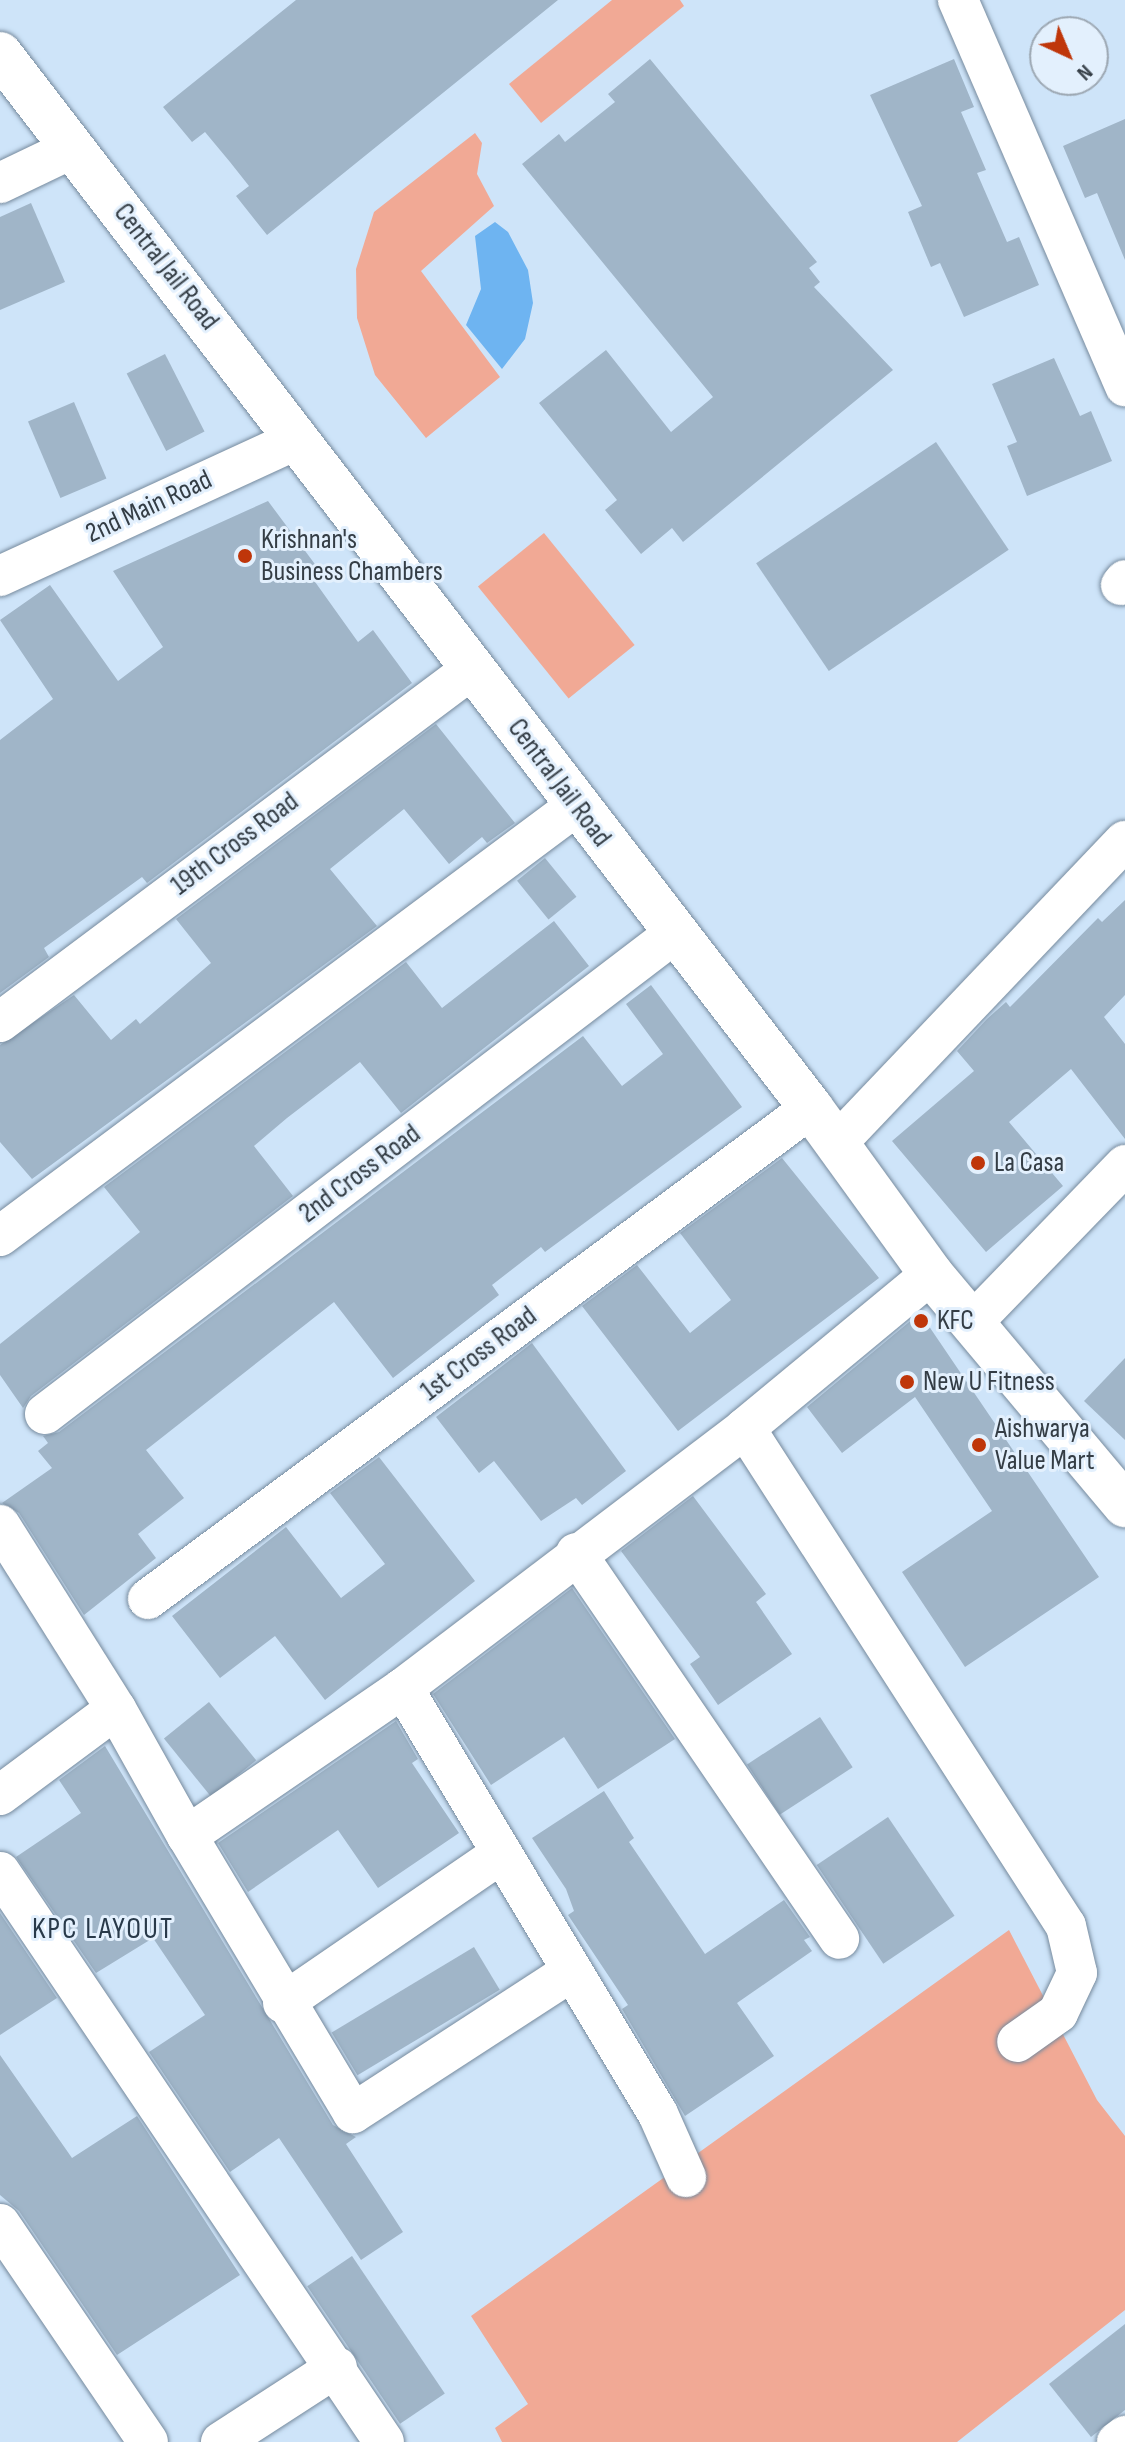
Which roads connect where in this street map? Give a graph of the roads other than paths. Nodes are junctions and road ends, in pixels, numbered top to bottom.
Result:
1 (958, 0) edge
2 (0, 54) edge
3 (73, 148) junction
4 (0, 183) edge
5 (1125, 386) edge
6 (298, 439) junction
7 (0, 576) edge
8 (472, 669) junction
9 (576, 806) junction
10 (1125, 841) edge
11 (675, 933) junction
12 (0, 1022) edge
13 (811, 1108) junction
14 (837, 1143) junction
15 (1125, 1165) edge
16 (0, 1236) edge
17 (931, 1274) junction
18 (972, 1323) junction
19 (45, 1414) dead end
20 (745, 1428) junction
21 (1125, 1505) edge
22 (0, 1525) edge
23 (576, 1553) junction
24 (148, 1599) dead end
25 (403, 1688) junction
26 (116, 1709) junction
27 (0, 1795) edge
28 (187, 1836) junction
29 (502, 1853) junction
30 (0, 1872) edge
31 (839, 1939) dead end
32 (572, 1971) junction
33 (283, 2003) junction
34 (1017, 2042) dead end
35 (686, 2177) dead end
36 (0, 2224) edge
37 (337, 2367) junction
38 (1125, 2436) edge
39 (148, 2442) edge
40 (221, 2442) edge
41 (384, 2442) edge
42 (1117, 2442) edge

1 - 5 street
2 - 3 main road, Central Jail Road
3 - 4 street
3 - 6 main road, Central Jail Road
6 - 7 street, 2nd Main Road
6 - 8 main road, Central Jail Road
8 - 9 main road, Central Jail Road
8 - 12 street, 19th Cross Road
9 - 11 main road, Central Jail Road
9 - 16 street
10 - 14 street
11 - 13 main road, Central Jail Road
11 - 19 street, 2nd Cross Road
13 - 14 main road, Central Jail Road
13 - 24 street, 1st Cross Road
14 - 17 main road, Central Jail Road
15 - 18 street
17 - 18 main road, Central Jail Road
17 - 20 street
18 - 21 main road, Central Jail Road
20 - 23 street
20 - 34 street
22 - 26 street
23 - 25 street
23 - 31 street
25 - 28 street
25 - 29 street
26 - 27 street
26 - 28 street
28 - 33 street
29 - 32 street
29 - 33 street
30 - 37 street
32 - 33 street
32 - 35 street
36 - 39 street
37 - 40 street
37 - 41 street
38 - 42 street

